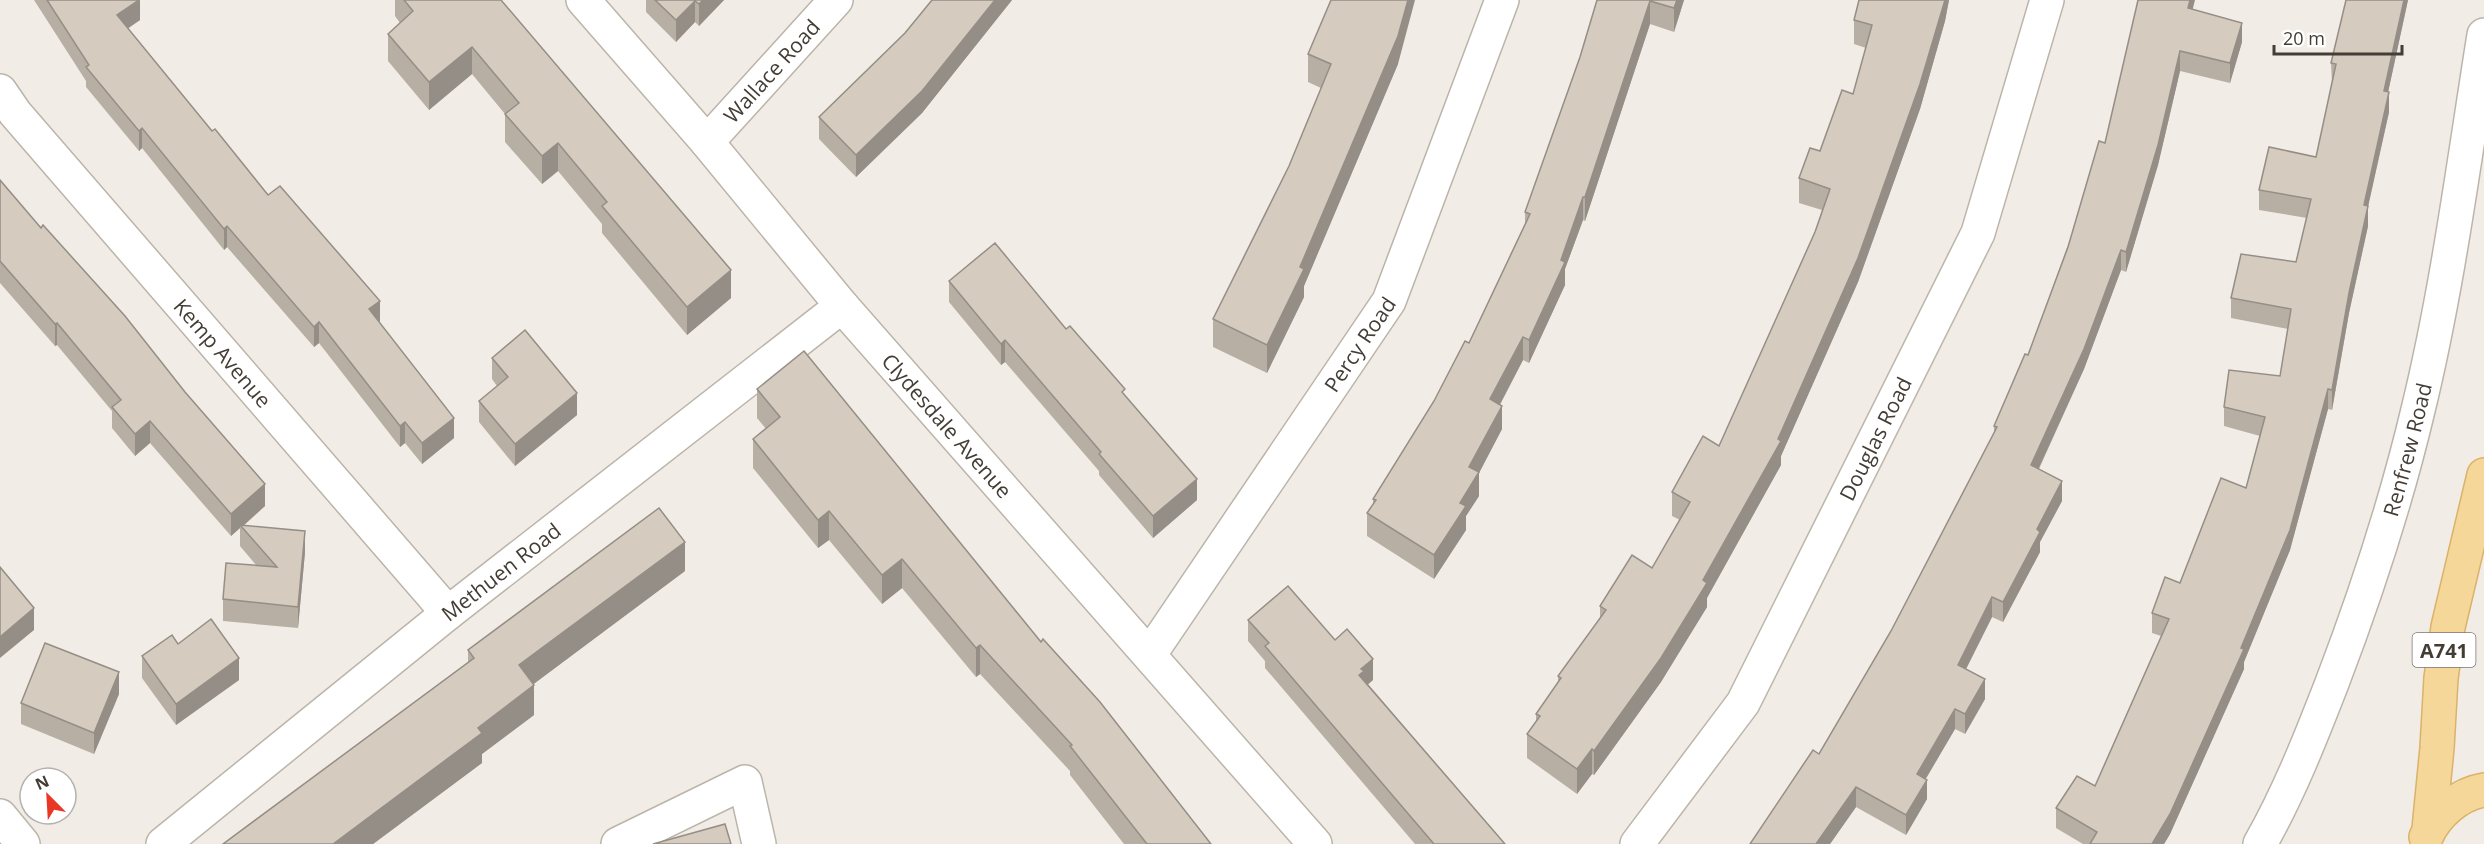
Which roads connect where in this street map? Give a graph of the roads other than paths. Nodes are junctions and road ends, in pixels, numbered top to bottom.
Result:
1 (583, 0) edge
2 (836, 0) edge
3 (1502, 0) edge
4 (2047, 0) edge
5 (2484, 35) edge
6 (0, 91) edge
7 (707, 142) junction
8 (842, 306) junction
9 (2484, 475) edge
10 (448, 613) junction
11 (1150, 654) junction
12 (2484, 790) edge
13 (0, 816) edge
14 (2426, 836) edge
15 (23, 844) edge
16 (163, 844) edge
17 (618, 844) edge
18 (759, 844) edge
19 (1315, 844) edge
20 (1637, 844) edge
21 (2260, 844) edge

1 - 7 street, Clydesdale Avenue
2 - 7 street, Wallace Road
3 - 11 street, Percy Road
4 - 20 street, Douglas Road
5 - 21 street, Renfrew Road
6 - 10 street, Kemp Avenue
7 - 8 street, Clydesdale Avenue
8 - 10 street, Methuen Road
8 - 11 street, Clydesdale Avenue
9 - 14 main road, A741
10 - 16 street, Methuen Road
11 - 19 street, Clydesdale Avenue
12 - 14 main road
13 - 15 street
17 - 18 street

